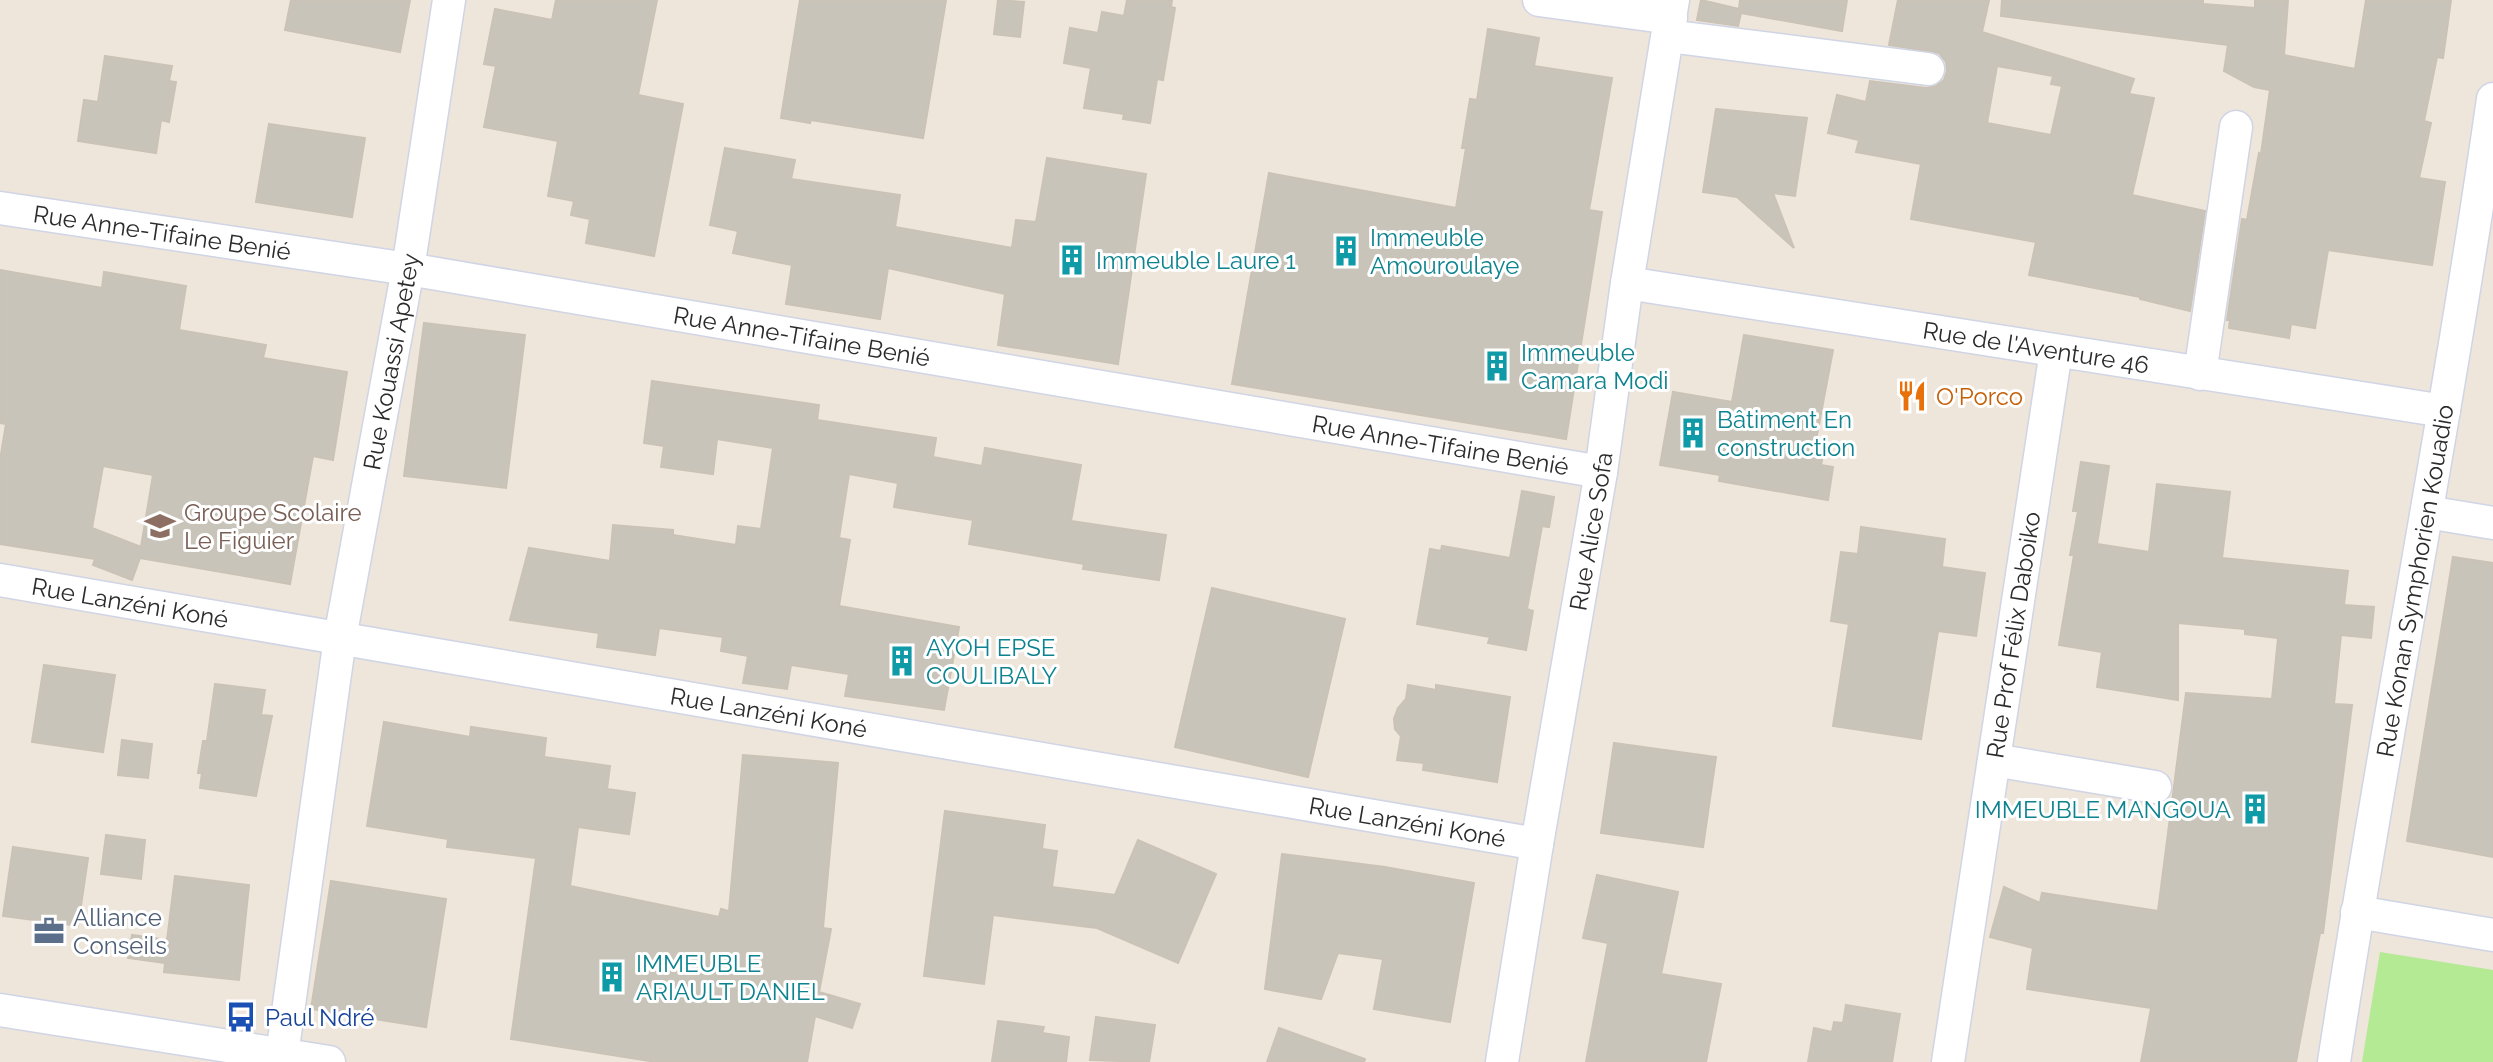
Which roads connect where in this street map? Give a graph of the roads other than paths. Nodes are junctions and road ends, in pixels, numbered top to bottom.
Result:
1 (449, 0) edge
2 (1539, 0) edge
3 (1671, 18) edge
4 (1928, 69) dead end
5 (2493, 99) edge
6 (2236, 127) dead end
7 (2488, 168) edge
8 (0, 208) edge
9 (408, 269) junction
10 (1627, 283) junction
11 (2056, 351) junction
12 (2200, 374) junction
13 (2444, 411) junction
14 (1601, 472) junction
15 (2427, 512) junction
16 (2493, 523) edge
17 (0, 580) edge
18 (340, 638) junction
19 (1994, 760) junction
20 (2155, 787) dead end
21 (1537, 844) junction
22 (2357, 912) junction
23 (2493, 935) edge
24 (0, 1010) edge
25 (282, 1055) junction
26 (329, 1062) edge
27 (1502, 1062) edge
28 (1948, 1062) edge
29 (2334, 1062) edge

1 - 9 street, Rue Kouassi Apetey
2 - 3 street
3 - 4 street
3 - 10 street, Rue Alice Sofa
5 - 7 street, Rue Konan Symphorien Kouadio
6 - 12 street
7 - 13 street, Rue Konan Symphorien Kouadio
8 - 9 street, Rue Anne-Tifaine Benié
9 - 14 street, Rue Anne-Tifaine Benié
9 - 18 street, Rue Kouassi Apetey
10 - 11 street, Rue de l'Aventure 46
10 - 14 street, Rue Alice Sofa
11 - 12 street, Rue de l'Aventure 46
11 - 19 street, Rue Prof Félix Daboiko
12 - 13 street, Rue de l'Aventure 46
13 - 15 street, Rue Konan Symphorien Kouadio
14 - 21 street, Rue Alice Sofa
15 - 16 street
15 - 22 street, Rue Konan Symphorien Kouadio
17 - 18 street, Rue Lanzéni Koné
18 - 21 street, Rue Lanzéni Koné
18 - 25 street, Rue Kouassi Apetey
19 - 20 street
19 - 28 street, Rue Prof Félix Daboiko
21 - 27 street, Rue Alice Sofa
22 - 23 street
22 - 29 street, Rue Konan Symphorien Kouadio
24 - 25 street
25 - 26 street

